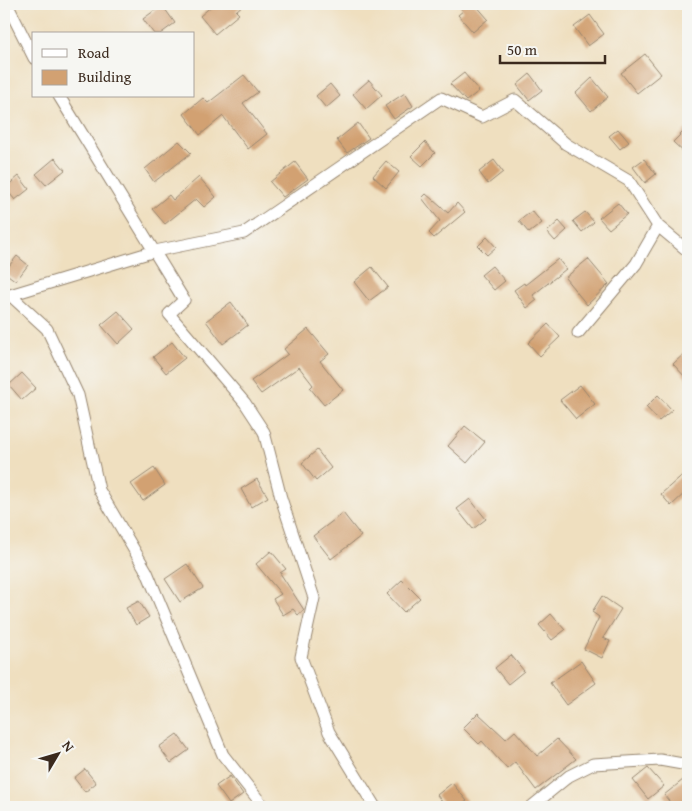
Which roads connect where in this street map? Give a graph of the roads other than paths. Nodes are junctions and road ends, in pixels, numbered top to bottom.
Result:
1 (7, 4) edge
2 (32, 54) edge
3 (60, 98) edge
4 (658, 226) junction
5 (155, 251) junction
6 (688, 251) edge
7 (7, 295) edge
8 (578, 332) dead end
9 (688, 765) edge
10 (264, 807) edge
11 (375, 807) edge
12 (531, 807) edge

1 - 2 street
3 - 5 street
4 - 5 street
4 - 6 street
4 - 8 street
5 - 7 street
5 - 11 street
7 - 10 street
9 - 12 street

